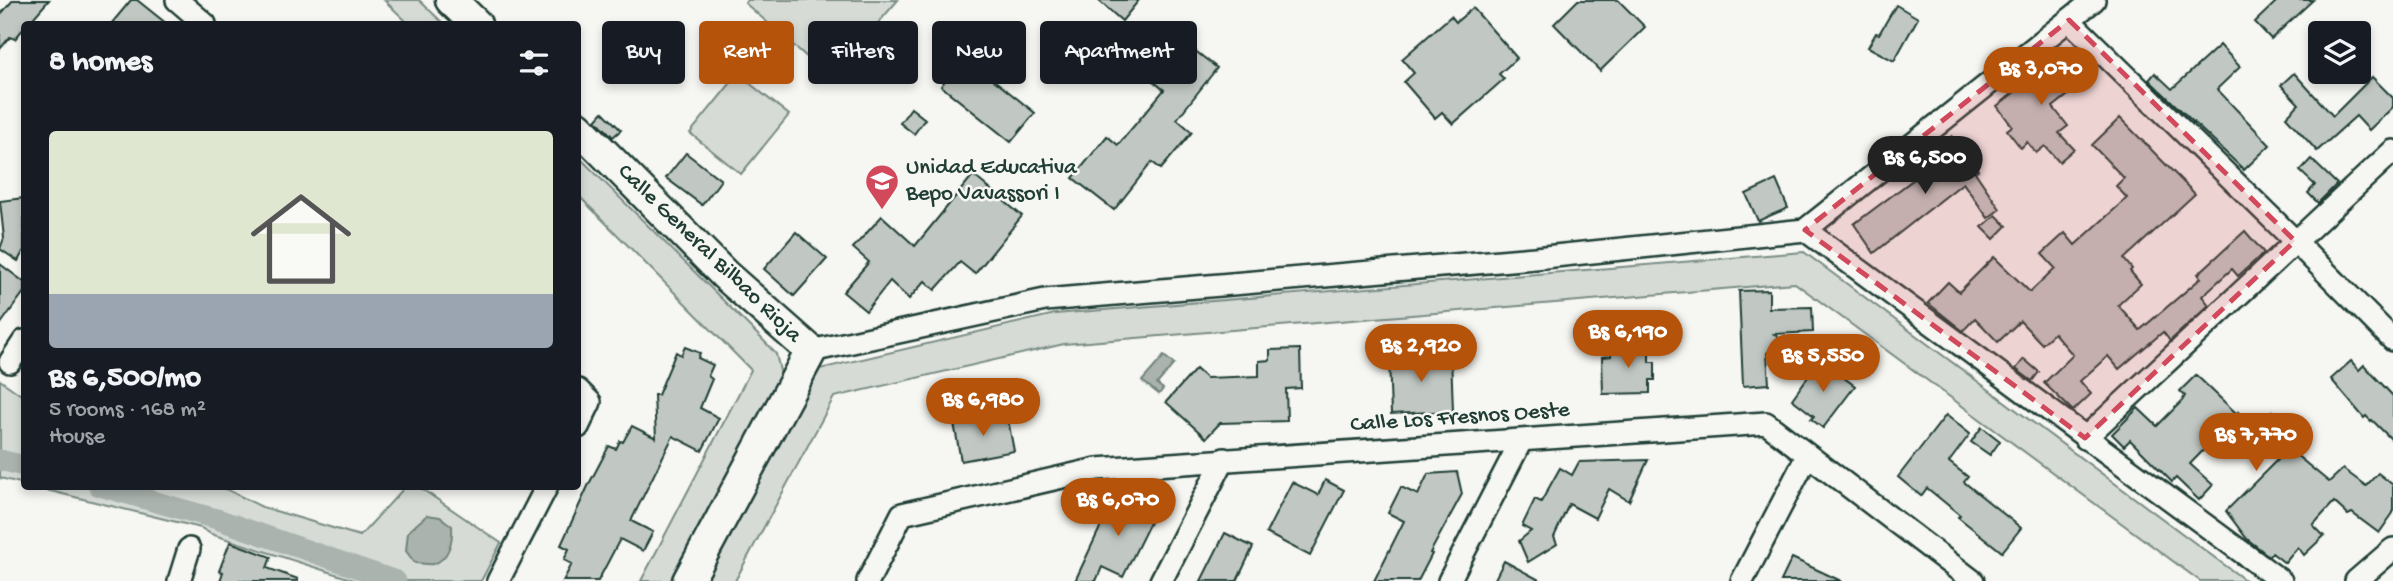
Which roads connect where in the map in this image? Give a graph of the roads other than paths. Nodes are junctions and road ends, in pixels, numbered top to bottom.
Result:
1 (177, 0) edge
2 (451, 0) edge
3 (2094, 0) edge
4 (2069, 20) junction
5 (202, 21) edge
6 (473, 21) edge
7 (581, 130) edge
8 (2393, 151) edge
9 (1805, 230) junction
10 (2295, 241) junction
11 (2393, 340) edge
12 (21, 346) edge
13 (811, 351) junction
14 (10, 362) dead end
15 (2085, 438) junction
16 (1521, 441) junction
17 (1807, 456) junction
18 (1224, 459) junction
19 (545, 490) edge
20 (189, 549) dead end
21 (2393, 549) edge
22 (179, 581) edge
23 (498, 581) edge
24 (688, 581) edge
25 (868, 581) edge
26 (1161, 581) edge
27 (1449, 581) edge
28 (1742, 581) edge
29 (1973, 581) edge
30 (2281, 581) edge
31 (2356, 581) edge

1 - 5 street
2 - 6 street
3 - 4 street
4 - 9 street
4 - 10 street
7 - 13 street, Calle General Bilbao Rioja
8 - 10 street
9 - 13 street
9 - 15 street
10 - 11 street
10 - 15 street
12 - 14 street
13 - 24 street
15 - 30 street
16 - 17 street, Calle Los Fresnos Oeste
16 - 18 street, Calle Los Fresnos Oeste
16 - 27 street
17 - 28 street
17 - 29 street, Calle Los Fresnos Oeste
18 - 25 street, Calle Los Fresnos Oeste
18 - 26 street
19 - 23 street
20 - 22 street
21 - 31 street

